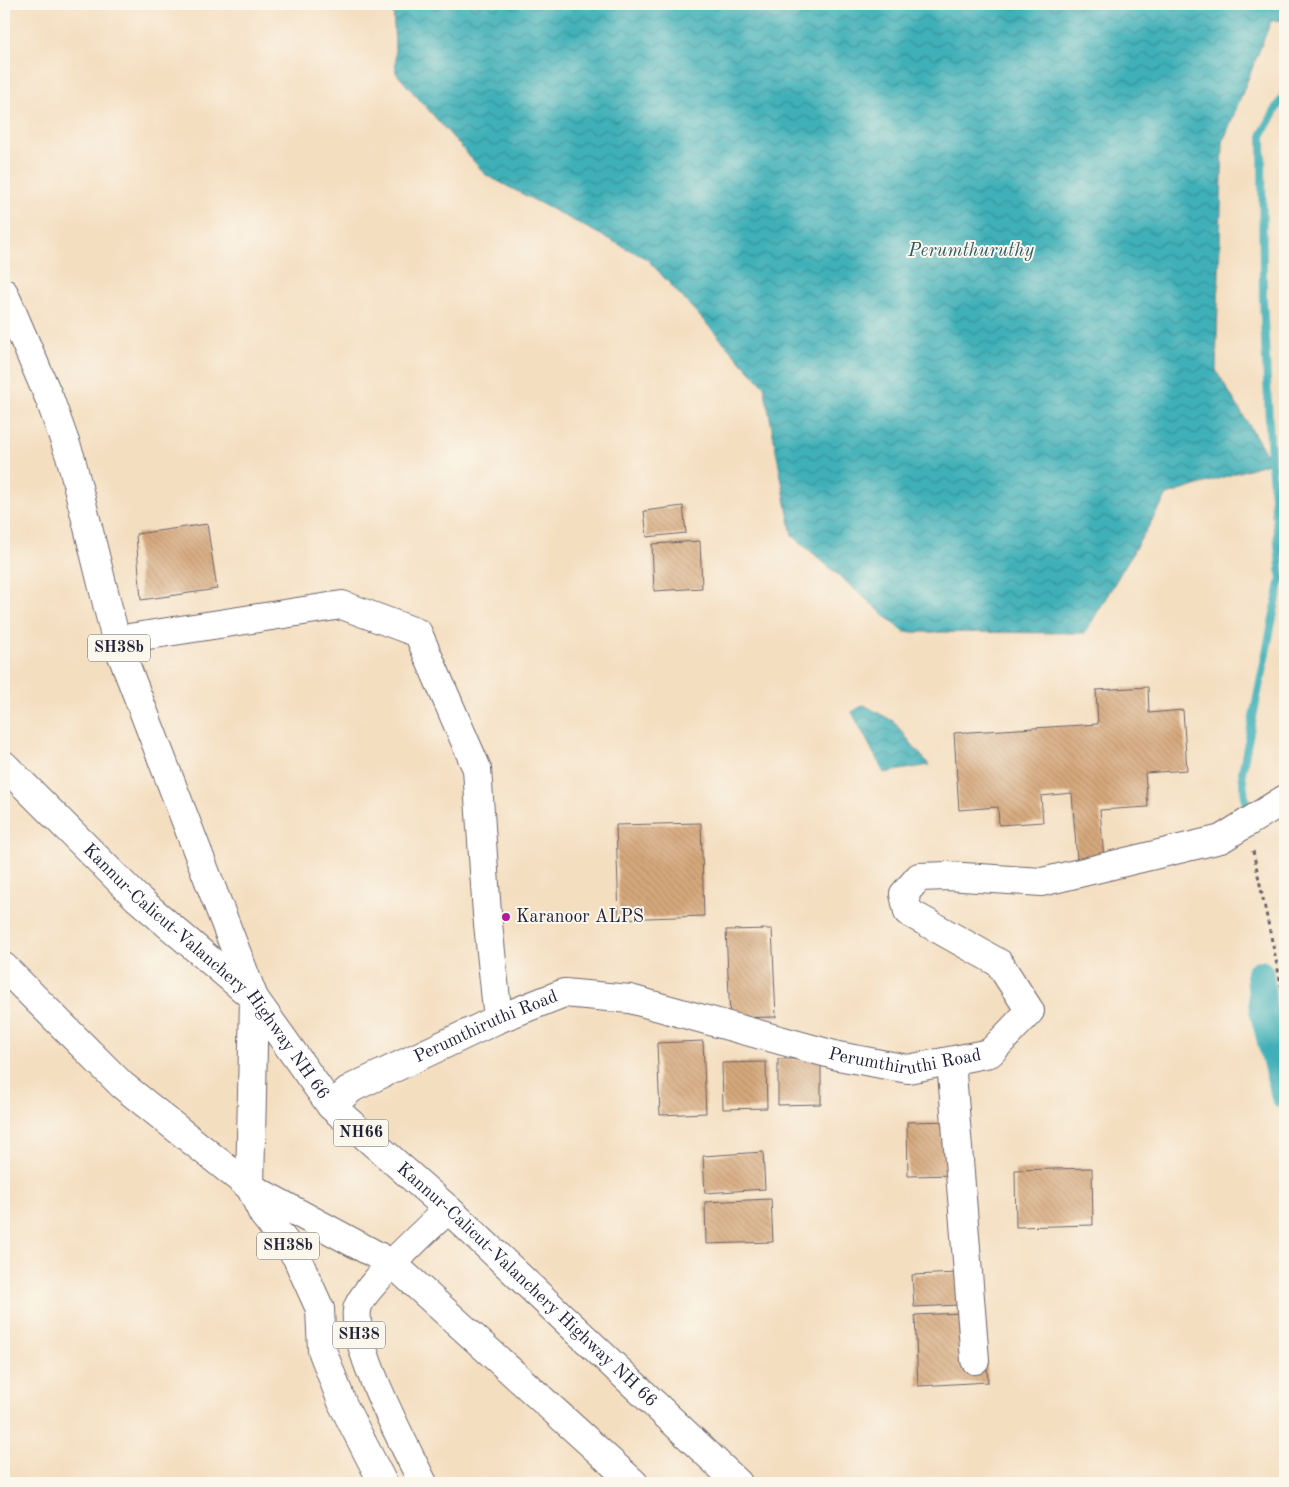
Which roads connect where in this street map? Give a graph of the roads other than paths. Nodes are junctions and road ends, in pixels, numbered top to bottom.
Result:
1 (4, 293) edge
2 (116, 640) junction
3 (4, 765) edge
4 (1285, 799) edge
5 (4, 967) edge
6 (254, 998) junction
7 (498, 1019) junction
8 (951, 1061) junction
9 (331, 1106) junction
10 (250, 1187) junction
11 (448, 1209) junction
12 (393, 1264) junction
13 (975, 1360) dead end
14 (383, 1483) edge
15 (423, 1483) edge
16 (634, 1483) edge
17 (738, 1483) edge

1 - 2 main road, SH38b
2 - 6 main road, SH38b
2 - 7 main road
3 - 6 main road, Kannur-Calicut-Valanchery Highway NH 66 / NH66
4 - 8 main road, Perumthiruthi Road
5 - 10 main road
6 - 9 main road, Kannur-Calicut-Valanchery Highway NH 66 / NH66
6 - 10 main road, SH38b
7 - 8 main road, Perumthiruthi Road
7 - 9 main road, Perumthiruthi Road
8 - 13 main road
9 - 11 main road, Kannur-Calicut-Valanchery Highway NH 66 / NH66
10 - 12 main road
10 - 14 main road, SH38b
11 - 12 main road, SH38
11 - 17 main road, Kannur-Calicut-Valanchery Highway NH 66 / NH66
12 - 15 main road, SH38
12 - 16 main road

